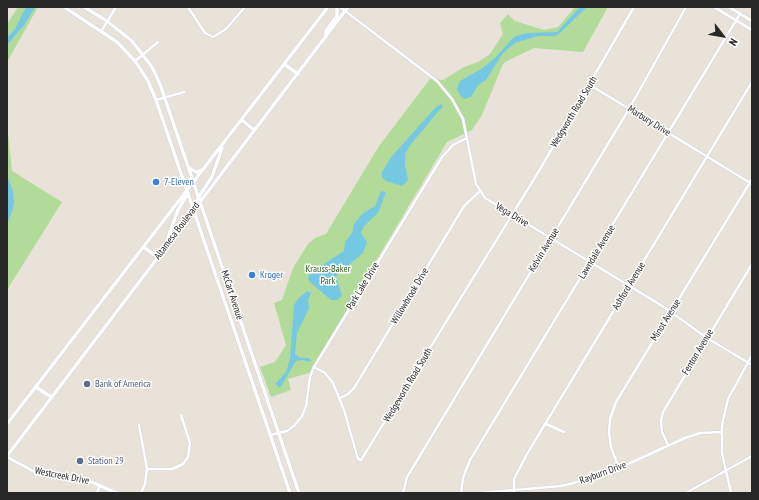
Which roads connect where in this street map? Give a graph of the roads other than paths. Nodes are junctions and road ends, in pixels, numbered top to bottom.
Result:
1 (64, 7) edge
2 (84, 7) edge
3 (116, 7) edge
4 (188, 7) edge
5 (245, 7) edge
6 (328, 7) edge
7 (336, 7) edge
8 (341, 7) edge
9 (348, 7) edge
10 (634, 7) edge
11 (686, 7) edge
12 (714, 7) edge
13 (729, 7) edge
14 (345, 11) junction
15 (740, 14) junction
16 (736, 20) junction
17 (107, 21) junction
18 (752, 21) edge
19 (102, 30) junction
20 (752, 30) edge
21 (326, 37) junction
22 (158, 42) dead end
23 (142, 54) junction
24 (135, 61) junction
25 (284, 64) junction
26 (298, 74) junction
27 (752, 82) edge
28 (590, 85) junction
29 (184, 92) dead end
30 (165, 97) junction
31 (156, 100) junction
32 (629, 109) junction
33 (242, 120) junction
34 (254, 130) junction
35 (669, 133) junction
36 (467, 138) junction
37 (223, 145) junction
38 (707, 157) junction
39 (189, 168) junction
40 (204, 169) junction
41 (752, 179) edge
42 (193, 182) junction
43 (751, 184) edge
44 (480, 191) junction
45 (187, 192) junction
46 (199, 200) junction
47 (194, 210) junction
48 (511, 215) junction
49 (551, 239) junction
50 (143, 247) junction
51 (164, 249) junction
52 (158, 258) junction
53 (590, 263) junction
54 (752, 264) edge
55 (224, 271) junction
56 (215, 274) junction
57 (629, 286) junction
58 (671, 312) junction
59 (246, 336) junction
60 (236, 337) junction
61 (707, 338) junction
62 (752, 355) edge
63 (748, 362) junction
64 (752, 365) edge
65 (314, 367) junction
66 (36, 387) junction
67 (51, 397) junction
68 (340, 398) junction
69 (181, 415) dead end
70 (7, 424) edge
71 (546, 424) junction
72 (139, 425) dead end
73 (564, 432) dead end
74 (722, 432) junction
75 (279, 433) junction
76 (270, 435) junction
77 (668, 445) junction
78 (752, 456) edge
79 (7, 457) edge
80 (619, 468) junction
81 (147, 469) junction
82 (725, 472) junction
83 (100, 485) junction
84 (514, 492) edge
85 (97, 493) edge
86 (118, 493) edge
87 (141, 493) edge
88 (290, 493) edge
89 (298, 493) edge
90 (404, 493) edge
91 (462, 493) edge
92 (479, 493) edge
93 (686, 493) edge
94 (731, 493) edge

1 - 19 main road, McCart Avenue
2 - 17 main road, McCart Avenue
3 - 17 street
4 - 5 street
6 - 25 main road
7 - 21 main road
8 - 14 main road
9 - 14 main road, Altamesa Boulevard
10 - 28 street, Wedgworth Road South
11 - 32 street, Kelvin Avenue
12 - 16 street
13 - 15 street
14 - 21 main road, Altamesa Boulevard
14 - 36 street, Vega Drive
15 - 16 street, Lawndale Avenue
15 - 18 street
16 - 20 street
16 - 35 street, Lawndale Avenue
17 - 19 street
17 - 23 main road, McCart Avenue
19 - 24 main road, McCart Avenue
21 - 26 main road, Altamesa Boulevard
22 - 23 street
23 - 24 street
23 - 30 main road, McCart Avenue
24 - 31 main road, McCart Avenue
25 - 26 main road
25 - 33 main road
26 - 34 main road, Altamesa Boulevard
27 - 38 street, Ashford Avenue
28 - 32 street, Marbury Drive
28 - 48 street, Wedgworth Road South
29 - 30 street
30 - 31 street
30 - 39 main road, McCart Avenue
31 - 45 main road, McCart Avenue
32 - 35 street, Marbury Drive
32 - 49 street, Kelvin Avenue
33 - 34 main road
33 - 37 main road
34 - 46 main road, Altamesa Boulevard
35 - 38 street, Marbury Drive
35 - 53 street, Lawndale Avenue
36 - 44 street, Vega Drive
36 - 65 street, Park Lake Drive
37 - 40 main road
37 - 46 main road
38 - 43 street, Marbury Drive
38 - 57 street, Ashford Avenue
39 - 40 main road
39 - 42 main road, McCart Avenue
40 - 42 main road
41 - 43 street, Minot Avenue
42 - 45 main road
42 - 46 main road, McCart Avenue
43 - 58 street, Minot Avenue
44 - 48 street, Vega Drive
44 - 68 street, Willowbrook Drive
45 - 47 main road, McCart Avenue
45 - 50 main road, Altamesa Boulevard
45 - 51 main road
46 - 47 main road, Altamesa Boulevard
46 - 55 main road, McCart Avenue
47 - 51 main road, Altamesa Boulevard
47 - 56 main road, McCart Avenue
48 - 49 street, Vega Drive
48 - 68 street, Wedgeworth Road South
49 - 53 street, Vega Drive
49 - 90 street, Kelvin Avenue
50 - 52 main road
50 - 66 main road, Altamesa Boulevard
51 - 52 main road, Altamesa Boulevard
52 - 67 main road, Altamesa Boulevard
53 - 57 street, Vega Drive
53 - 91 street, Lawndale Avenue
54 - 61 street, Fenton Avenue
55 - 56 main road
55 - 59 main road, McCart Avenue
56 - 60 main road, McCart Avenue
57 - 58 street, Vega Drive
57 - 71 street, Ashford Avenue
58 - 61 street, Vega Drive
58 - 80 street, Minot Avenue
59 - 60 main road
59 - 75 main road, McCart Avenue
60 - 76 main road, McCart Avenue
61 - 63 street, Vega Drive
61 - 77 street, Fenton Avenue
62 - 63 street
63 - 64 street, Vega Drive
63 - 74 street
65 - 68 street, Wedgeworth Road South
65 - 75 street, Park Lake Drive
66 - 67 main road
66 - 70 main road, Altamesa Boulevard
67 - 79 main road, Altamesa Boulevard
69 - 81 street
71 - 73 street
71 - 84 street, Ashford Avenue
72 - 81 street
74 - 77 street, Rayburn Drive
74 - 82 street
75 - 76 street, Park Lake Drive
75 - 89 main road, McCart Avenue
76 - 88 main road, McCart Avenue
77 - 80 street, Rayburn Drive
78 - 82 street
79 - 83 street, Westcreek Drive
80 - 84 street, Rayburn Drive
81 - 87 street
82 - 93 street
82 - 94 street
83 - 85 street
83 - 86 street, Westcreek Drive
84 - 92 street, Rayburn Drive

